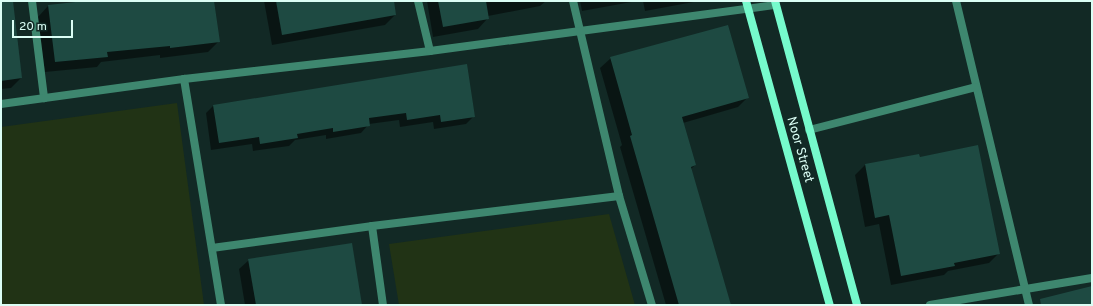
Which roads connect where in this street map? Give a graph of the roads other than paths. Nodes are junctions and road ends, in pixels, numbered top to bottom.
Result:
1 (32, 1) edge
2 (418, 1) edge
3 (573, 1) edge
4 (956, 1) edge
5 (776, 3) edge
6 (747, 5) edge
7 (580, 32) junction
8 (430, 52) junction
9 (184, 79) junction
10 (976, 87) junction
11 (44, 98) junction
12 (1, 104) edge
13 (809, 130) junction
14 (620, 196) junction
15 (372, 226) junction
16 (212, 248) junction
17 (1092, 278) edge
18 (1024, 289) junction
19 (221, 305) edge
20 (383, 305) edge
21 (652, 305) edge
22 (830, 305) edge
23 (857, 305) edge
24 (930, 305) edge
25 (1029, 305) edge

1 - 11 street
2 - 8 street
3 - 7 street
4 - 10 street
5 - 6 street
5 - 13 main road, Noor Street
6 - 7 street
6 - 22 main road, Noor Street
7 - 8 street
7 - 14 street
8 - 9 street
9 - 11 street
9 - 16 street
10 - 13 street
10 - 18 street
11 - 12 street
13 - 23 main road, Noor Street
14 - 15 street
14 - 21 street
15 - 16 street
15 - 20 street
16 - 19 street
17 - 18 street
18 - 24 street
18 - 25 street

